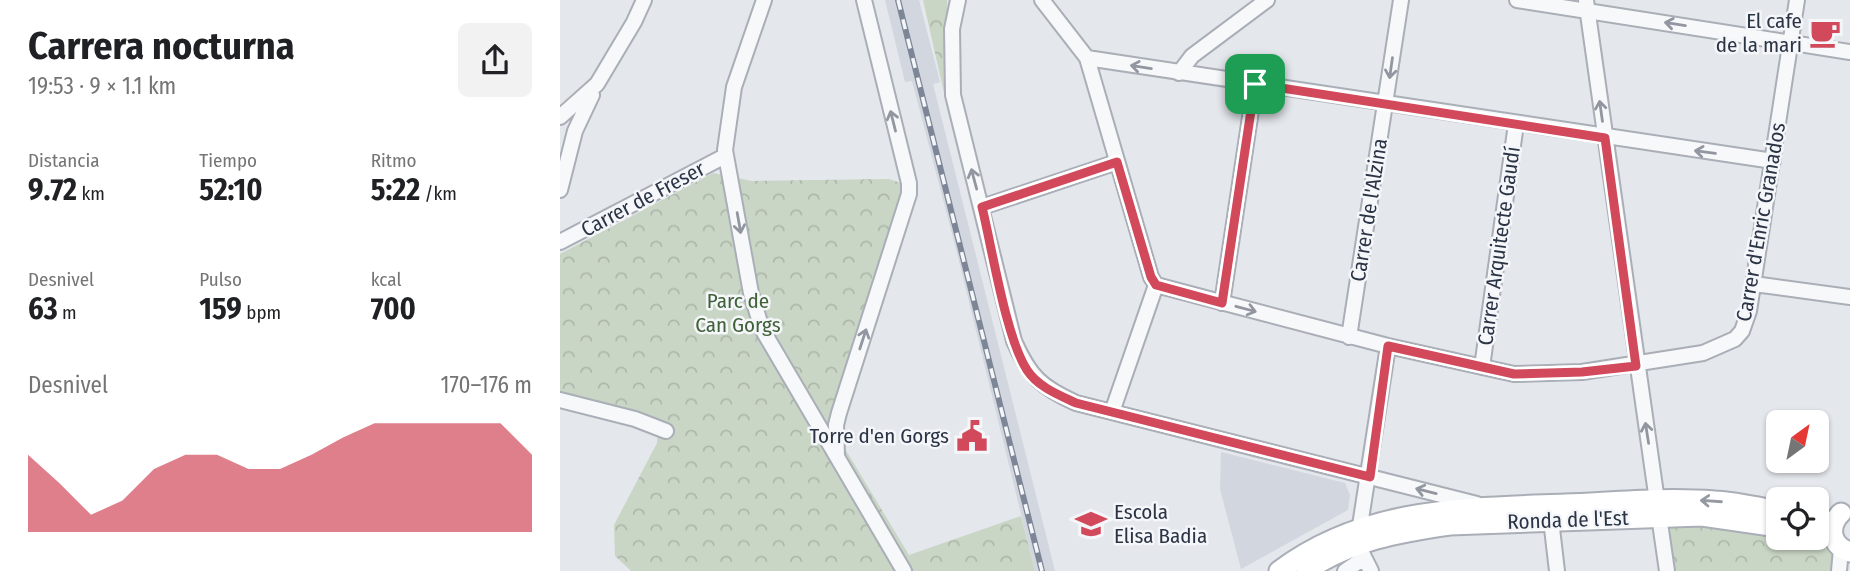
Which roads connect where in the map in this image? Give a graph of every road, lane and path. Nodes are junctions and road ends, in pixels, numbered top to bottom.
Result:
1 (644, 0) edge
2 (764, 0) edge
3 (864, 0) edge
4 (958, 0) edge
5 (1042, 0) edge
6 (1267, 0) edge
7 (1401, 0) edge
8 (1517, 0) edge
9 (1797, 0) edge
10 (1587, 6) edge
11 (1791, 42) junction
12 (1850, 52) edge
13 (1087, 58) junction
14 (1179, 73) junction
15 (597, 84) junction
16 (1255, 84) junction
17 (1385, 104) junction
18 (560, 117) edge
19 (1516, 124) junction
20 (1605, 138) junction
21 (725, 156) junction
22 (1773, 161) junction
23 (1117, 162) junction
24 (560, 191) edge
25 (982, 207) junction
26 (560, 242) edge
27 (1156, 285) junction
28 (1754, 285) junction
29 (1850, 297) edge
30 (1222, 303) junction
31 (1349, 337) junction
32 (1388, 346) junction
33 (1636, 366) junction
34 (1482, 367) junction
35 (560, 400) edge
36 (842, 404) junction
37 (806, 406) junction
38 (1112, 412) junction
39 (666, 431) dead end
40 (837, 457) junction
41 (1370, 477) junction
42 (1492, 507) junction
43 (1658, 508) junction
44 (1766, 508) edge
45 (1846, 511) edge
46 (1829, 518) edge
47 (1551, 520) junction
48 (1766, 525) edge
49 (1362, 547) edge
50 (1843, 549) edge
51 (904, 571) edge
52 (1279, 571) edge
53 (1307, 571) edge
54 (1345, 571) edge
55 (1557, 571) edge
56 (1667, 571) edge
57 (1839, 571) edge

1 - 15 street
2 - 21 street
36 -> 3 street
25 -> 4 street, Ronda de l'Est
5 - 13 street
6 - 14 street
7 -> 17 street, Carrer de l'Alzina
8 - 10 street
9 - 11 street, Carrer d'Enric Granados
11 -> 10 street
20 -> 10 street
11 - 12 street
11 - 22 street, Carrer d'Enric Granados
14 -> 13 street
13 - 23 street
14 - 16 street
15 - 18 street
15 - 24 street
16 - 17 street
16 - 30 street
17 - 19 street
17 - 31 street, Carrer de l'Alzina
19 - 20 street
19 - 34 street, Carrer Arquitecte Gaudí
22 -> 20 street
20 - 33 street
21 - 26 street, Carrer de Freser
21 -> 37 street
22 - 28 street, Carrer d'Enric Granados
23 - 25 street
23 - 27 street
25 - 38 street, Ronda de l'Est
27 - 30 street
27 - 38 street
28 - 29 street
28 - 33 street, Carrer d'Enric Granados
30 -> 31 street
31 - 32 street
32 - 34 street
32 - 41 street
33 - 34 street
43 -> 33 street
35 - 39 street
36 - 37 street
36 - 40 street
37 - 40 street
38 - 41 street, Ronda de l'Est
40 - 51 street
42 -> 41 street, Ronda de l'Est
41 - 49 street
42 - 43 street, Ronda de l'Est
42 - 49 street, Ronda de l'Est
44 -> 43 street, Ronda de l'Est
43 - 47 street, Ronda de l'Est
43 - 48 street, Ronda de l'Est
43 - 56 street
45 - 46 street
45 - 50 street
47 - 49 street, Ronda de l'Est
47 - 55 street
49 - 52 street
49 - 53 street
49 - 54 street
50 - 57 street

